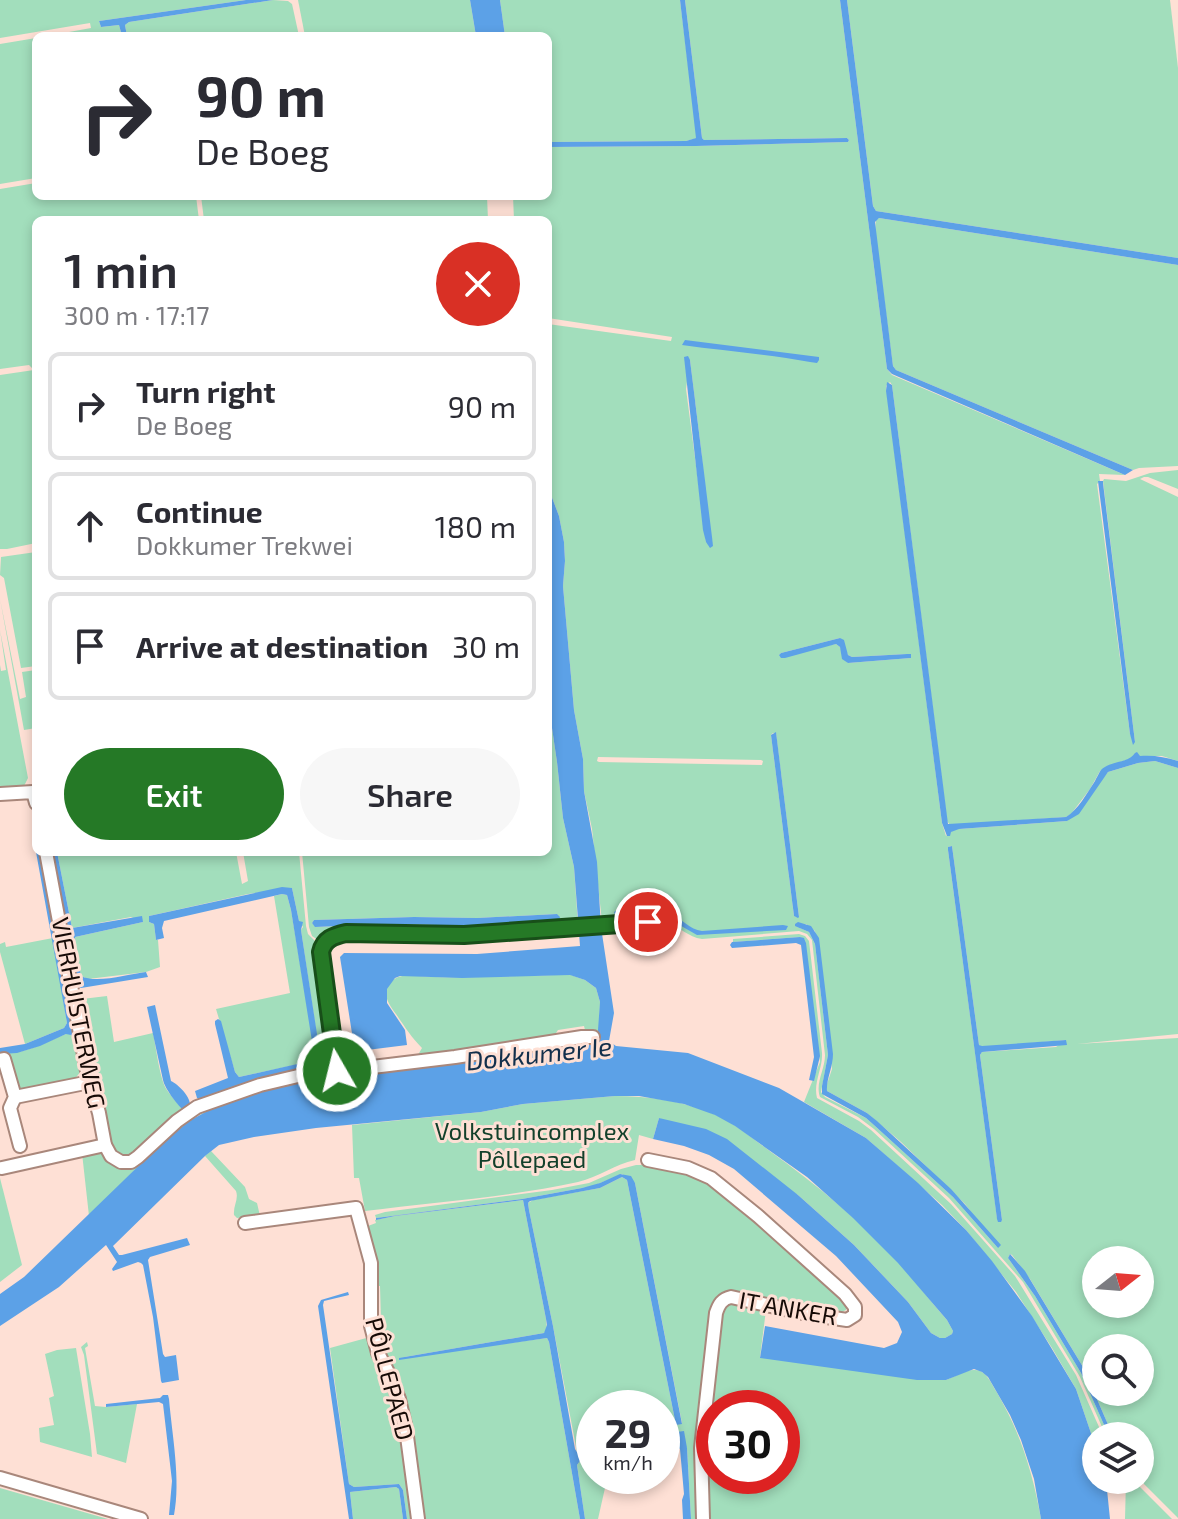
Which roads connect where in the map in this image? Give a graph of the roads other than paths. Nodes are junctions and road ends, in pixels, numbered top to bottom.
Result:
1 (0, 794) edge
2 (32, 798) edge
3 (47, 856) edge
4 (648, 922) dead end
5 (593, 1037) dead end
6 (0, 1060) edge
7 (337, 1071) junction
8 (90, 1082) junction
9 (15, 1097) junction
10 (105, 1145) junction
11 (20, 1146) dead end
12 (648, 1160) dead end
13 (2, 1168) edge
14 (245, 1223) dead end
15 (0, 1478) edge
16 (141, 1519) edge
17 (418, 1519) edge
18 (703, 1519) edge

1 - 2 street
3 - 8 street, VIERHUISTERWEG
4 - 7 street
5 - 7 street
6 - 9 street
7 - 10 street
8 - 9 street
8 - 10 street, VIERHUISTERWEG
9 - 11 street
10 - 13 street
12 - 18 street, IT ANKER
14 - 17 street, PÔLLEPAED
15 - 16 street

